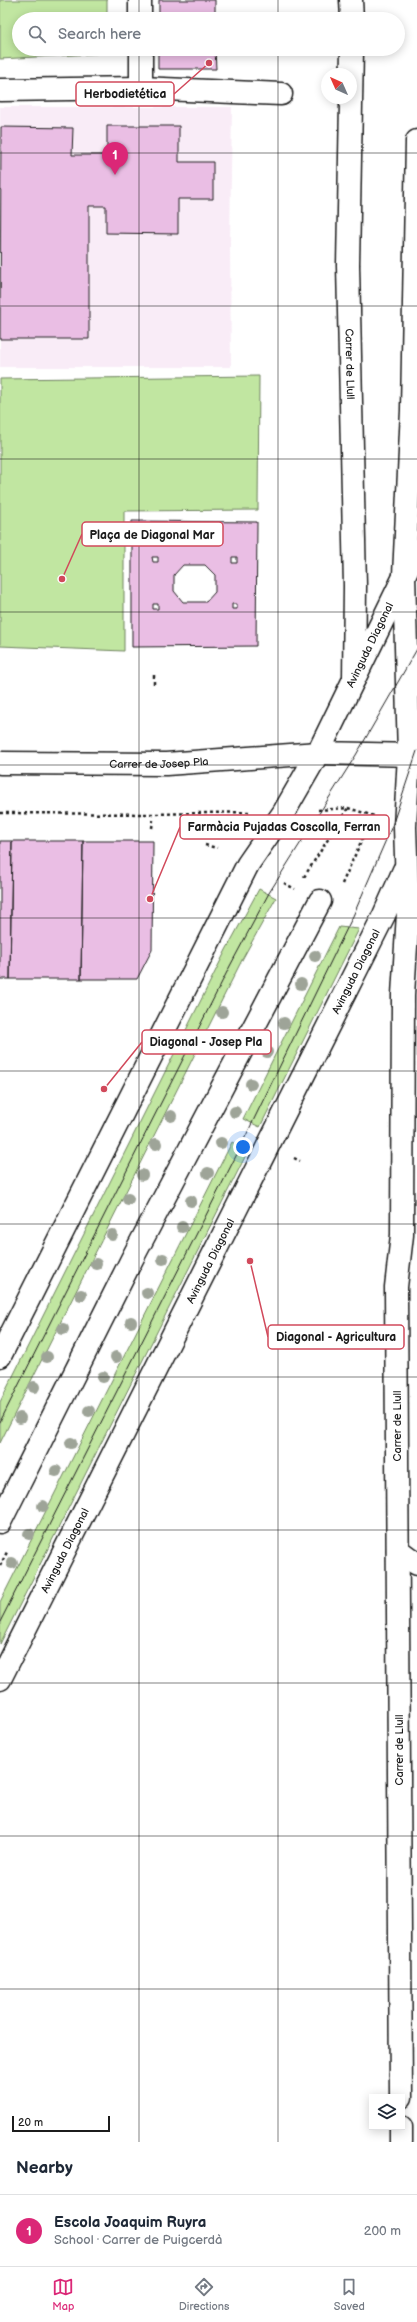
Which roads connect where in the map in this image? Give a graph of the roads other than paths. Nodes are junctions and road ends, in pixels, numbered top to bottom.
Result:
1 (140, 0) edge
2 (351, 0) edge
3 (140, 12) edge
4 (352, 12) edge
5 (141, 56) edge
6 (352, 56) edge
7 (141, 88) junction
8 (0, 90) edge
9 (281, 94) dead end
10 (417, 141) edge
11 (415, 413) edge
12 (417, 550) edge
13 (404, 575) junction
14 (354, 680) junction
15 (318, 753) junction
16 (413, 755) edge
17 (0, 764) edge
18 (417, 840) edge
19 (406, 864) junction
20 (320, 901) dead end
21 (0, 1356) edge
22 (0, 1522) edge
23 (398, 1550) junction
24 (417, 1564) edge
25 (0, 1679) edge
26 (401, 2094) edge
27 (401, 2130) edge
28 (401, 2142) edge

1 - 3 street
2 - 4 street
5 - 7 street
6 - 14 street, Carrer de Llull
7 - 8 street
7 - 9 street
10 - 11 street
11 - 13 street
12 - 13 street, Avinguda Diagonal
13 - 14 street, Avinguda Diagonal
13 - 16 street, Carrer de Llull
14 - 15 street, Avinguda Diagonal
15 - 16 street, Carrer de Josep Pla
15 - 17 street, Carrer de Josep Pla
15 - 21 street, Avinguda Diagonal
16 - 19 street, Carrer de Llull
18 - 19 street, Avinguda Diagonal
19 - 23 street, Carrer de Llull
19 - 25 street, Avinguda Diagonal
20 - 22 street
23 - 24 street
23 - 26 street, Carrer de Llull
27 - 28 street

